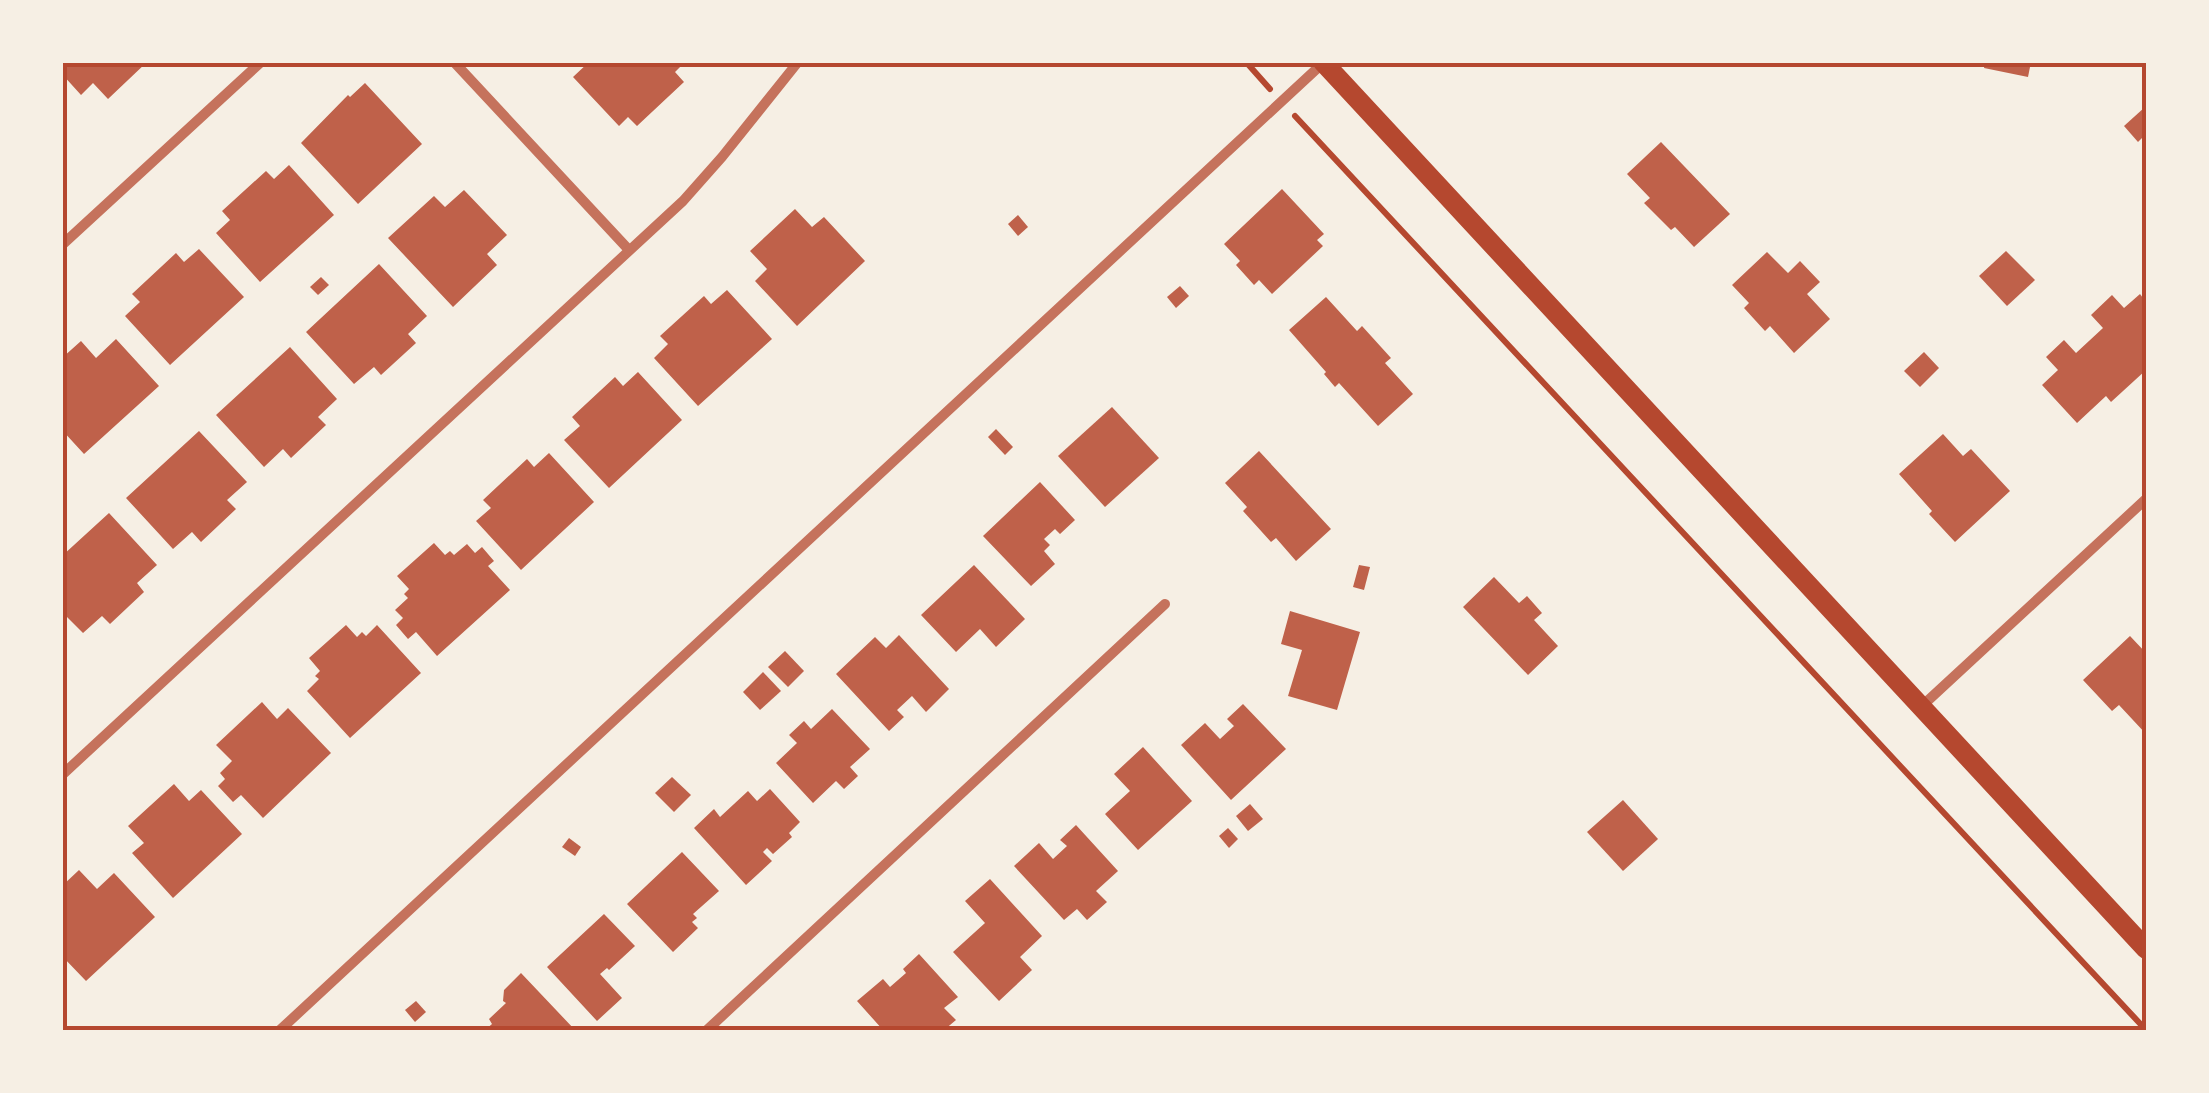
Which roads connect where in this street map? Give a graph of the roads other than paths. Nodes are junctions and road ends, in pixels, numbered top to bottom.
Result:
1 (261, 62) edge
2 (454, 62) edge
3 (798, 62) edge
4 (1323, 63) edge
5 (62, 244) edge
6 (629, 250) junction
7 (2146, 499) edge
8 (1165, 604) dead end
9 (1922, 706) junction
10 (62, 775) edge
11 (2146, 950) edge
12 (280, 1030) edge
13 (706, 1030) edge

1 - 5 street
2 - 6 street
3 - 6 street
4 - 9 main road
4 - 12 street
6 - 10 street
7 - 9 street
8 - 13 street
9 - 11 main road

